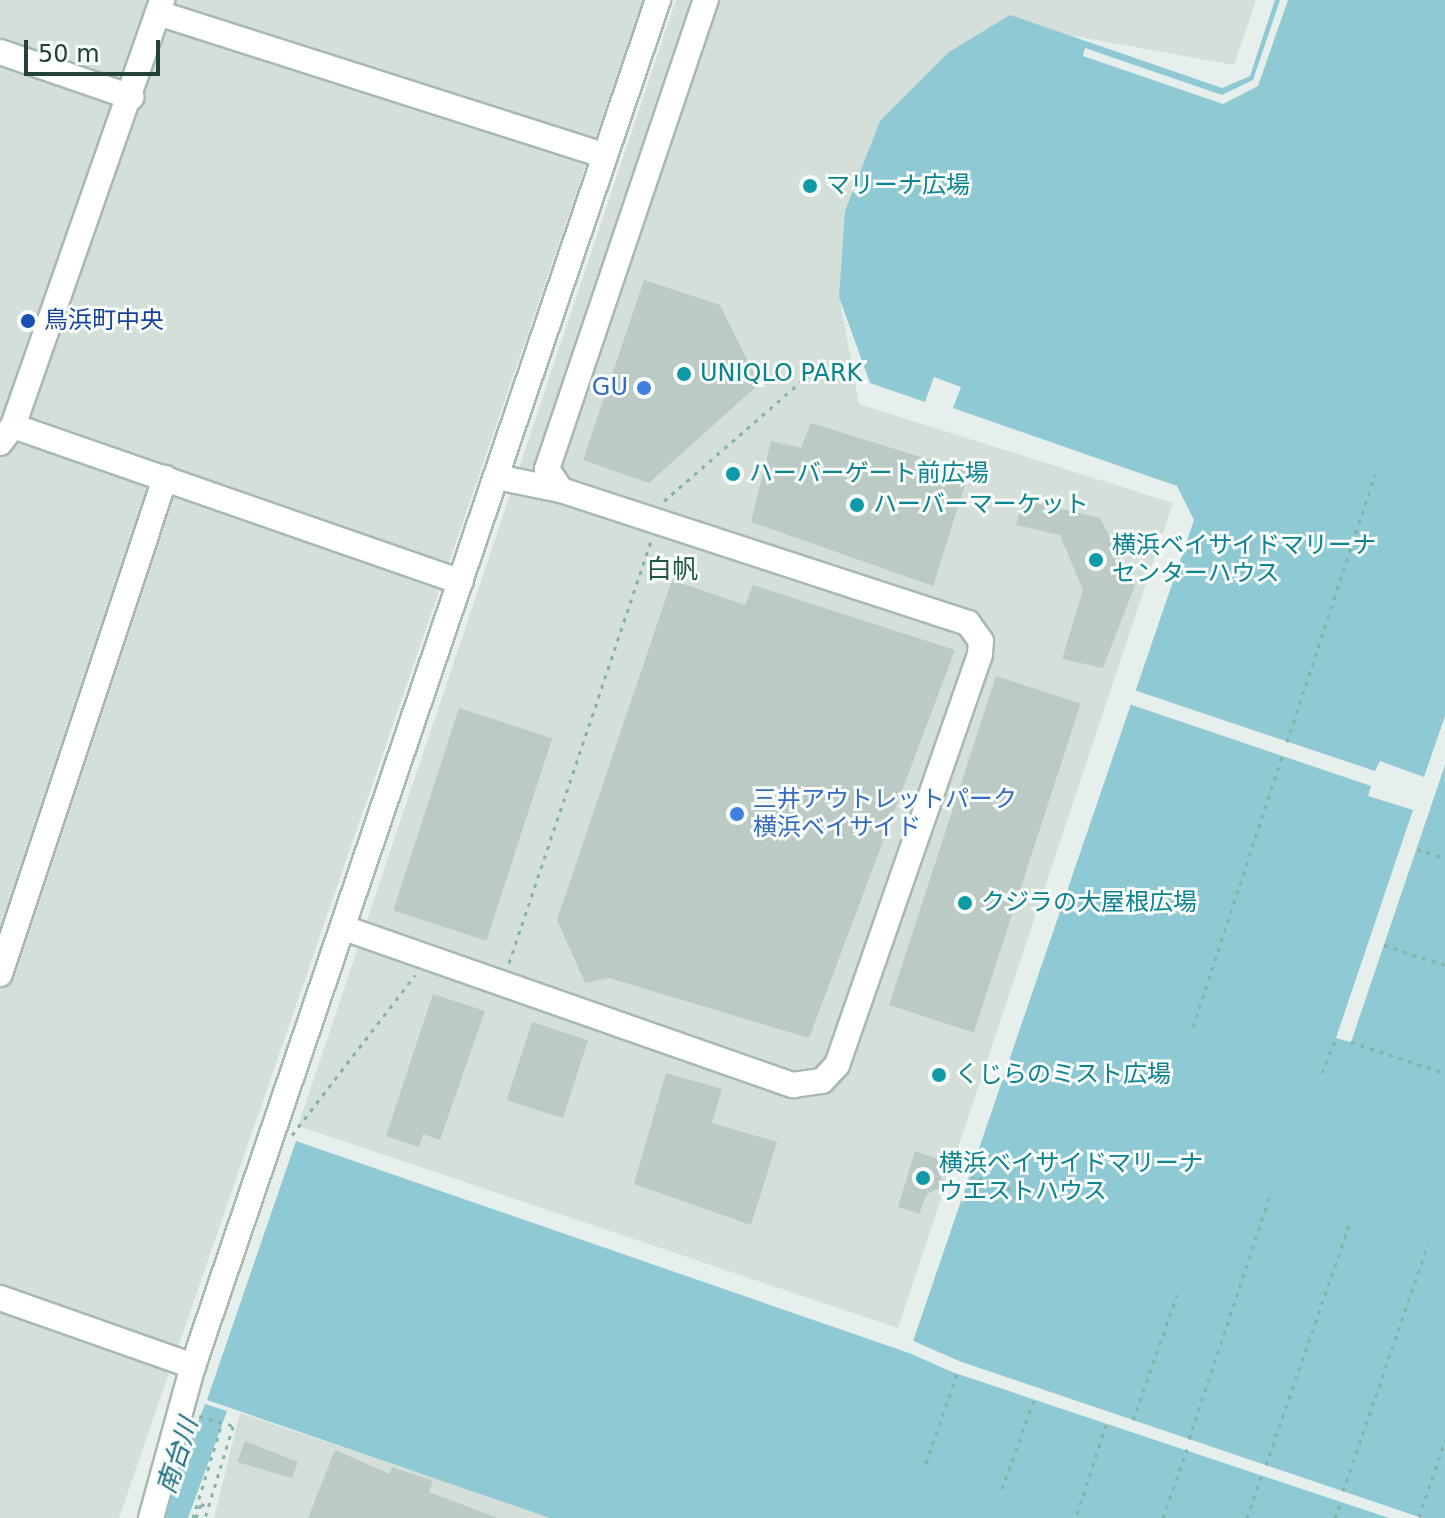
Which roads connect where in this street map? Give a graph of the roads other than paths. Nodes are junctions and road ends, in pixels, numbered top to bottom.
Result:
1 (658, 0) edge
2 (706, 0) edge
3 (160, 6) edge
4 (0, 52) edge
5 (131, 97) junction
6 (605, 156) junction
7 (7, 435) edge
8 (497, 477) junction
9 (165, 478) junction
10 (561, 490) junction
11 (461, 582) junction
12 (344, 928) junction
13 (0, 974) edge
14 (0, 1298) edge
15 (193, 1366) junction
16 (151, 1518) edge

1 - 6 street
2 - 10 street
3 - 5 street
3 - 6 street
4 - 5 street
5 - 7 street
6 - 8 street
7 - 9 street
8 - 10 street
8 - 11 street
9 - 11 street
9 - 13 street
10 - 12 street
11 - 12 street
12 - 15 street
14 - 15 street
15 - 16 street

